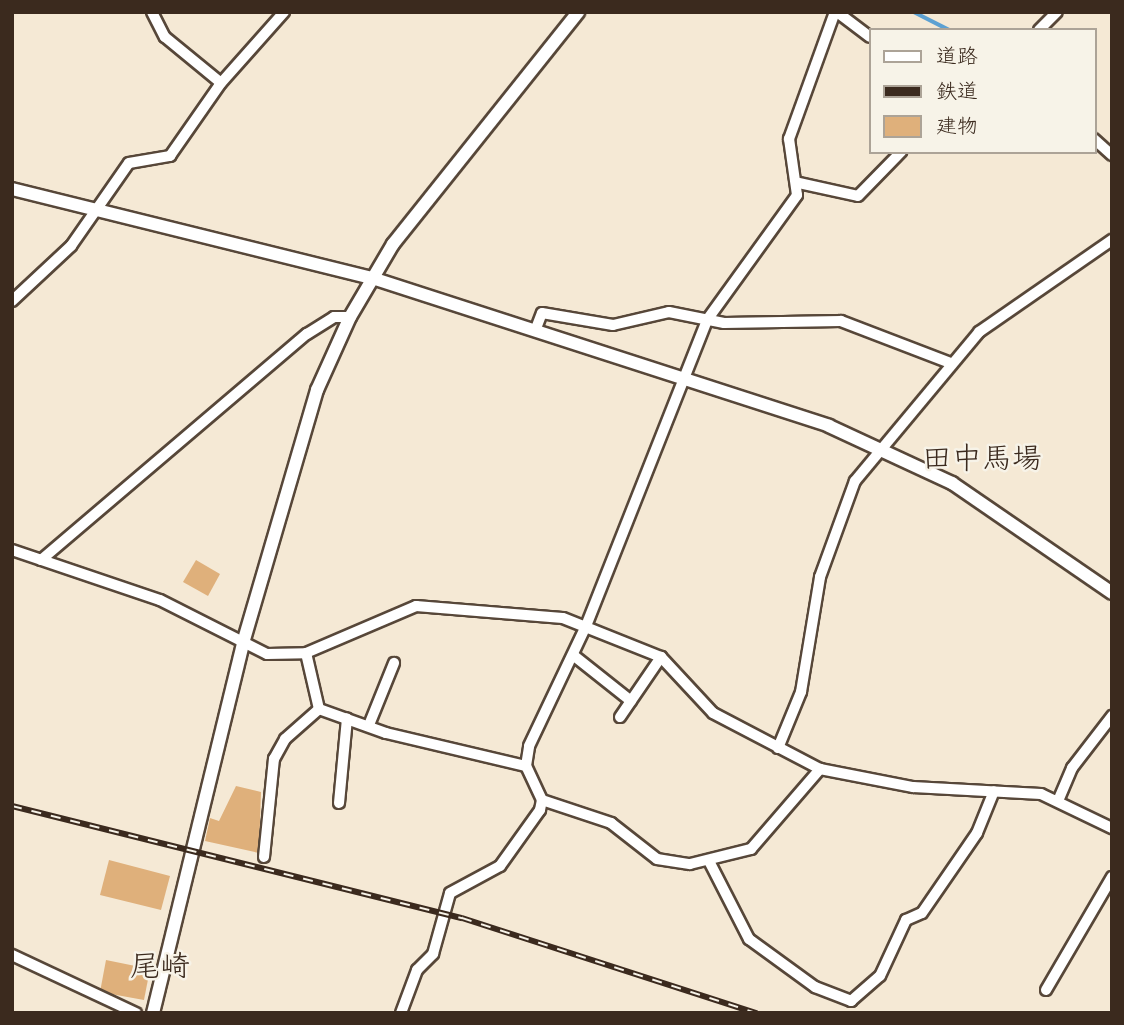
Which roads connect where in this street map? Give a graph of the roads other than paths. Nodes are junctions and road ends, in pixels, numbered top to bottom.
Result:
1 (152, 12) edge
2 (284, 12) edge
3 (578, 12) edge
4 (836, 12) edge
5 (1057, 12) edge
6 (1040, 28) edge
7 (869, 36) edge
8 (221, 83) junction
9 (1096, 141) edge
10 (899, 154) edge
11 (1112, 155) edge
12 (799, 183) junction
13 (12, 189) edge
14 (96, 212) junction
15 (1112, 240) edge
16 (372, 278) junction
17 (12, 301) edge
18 (350, 317) junction
19 (707, 320) junction
20 (535, 331) junction
21 (948, 362) junction
22 (682, 378) junction
23 (881, 447) junction
24 (12, 550) edge
25 (41, 560) junction
26 (1112, 593) edge
27 (586, 626) junction
28 (243, 643) junction
29 (306, 653) junction
30 (573, 655) junction
31 (662, 657) junction
32 (394, 663) dead end
33 (631, 701) junction
34 (320, 709) junction
35 (1112, 716) edge
36 (620, 717) dead end
37 (347, 718) junction
38 (369, 725) junction
39 (778, 748) junction
40 (526, 766) junction
41 (820, 769) junction
42 (994, 791) junction
43 (542, 800) junction
44 (1058, 802) junction
45 (339, 803) dead end
46 (1112, 828) edge
47 (264, 857) dead end
48 (709, 861) junction
49 (1112, 877) edge
50 (12, 955) edge
51 (1046, 990) dead end
52 (136, 1013) edge
53 (153, 1013) edge
54 (401, 1013) edge

1 - 8 street
2 - 8 street
3 - 16 street
4 - 7 street
4 - 12 street
5 - 6 street
8 - 14 street
9 - 11 street
10 - 12 street
12 - 19 street
13 - 14 street
14 - 16 street
14 - 17 street
15 - 21 street
16 - 18 street
16 - 20 street
18 - 25 street
18 - 28 street
19 - 20 street
19 - 21 street
19 - 22 street
20 - 22 street
21 - 23 street
22 - 23 street
22 - 27 street
23 - 26 street
23 - 39 street
24 - 25 street
25 - 28 street
27 - 29 street
27 - 30 street
27 - 31 street
28 - 29 street
28 - 53 street
29 - 34 street
30 - 33 street
30 - 40 street
31 - 33 street
31 - 39 street
32 - 38 street
33 - 36 street
34 - 37 street
34 - 47 street
35 - 44 street
37 - 38 street
37 - 45 street
38 - 40 street
39 - 41 street
40 - 43 street
41 - 42 street
41 - 48 street
42 - 44 street
42 - 48 street
43 - 48 street
43 - 54 street
44 - 46 street
49 - 51 street
50 - 52 street

